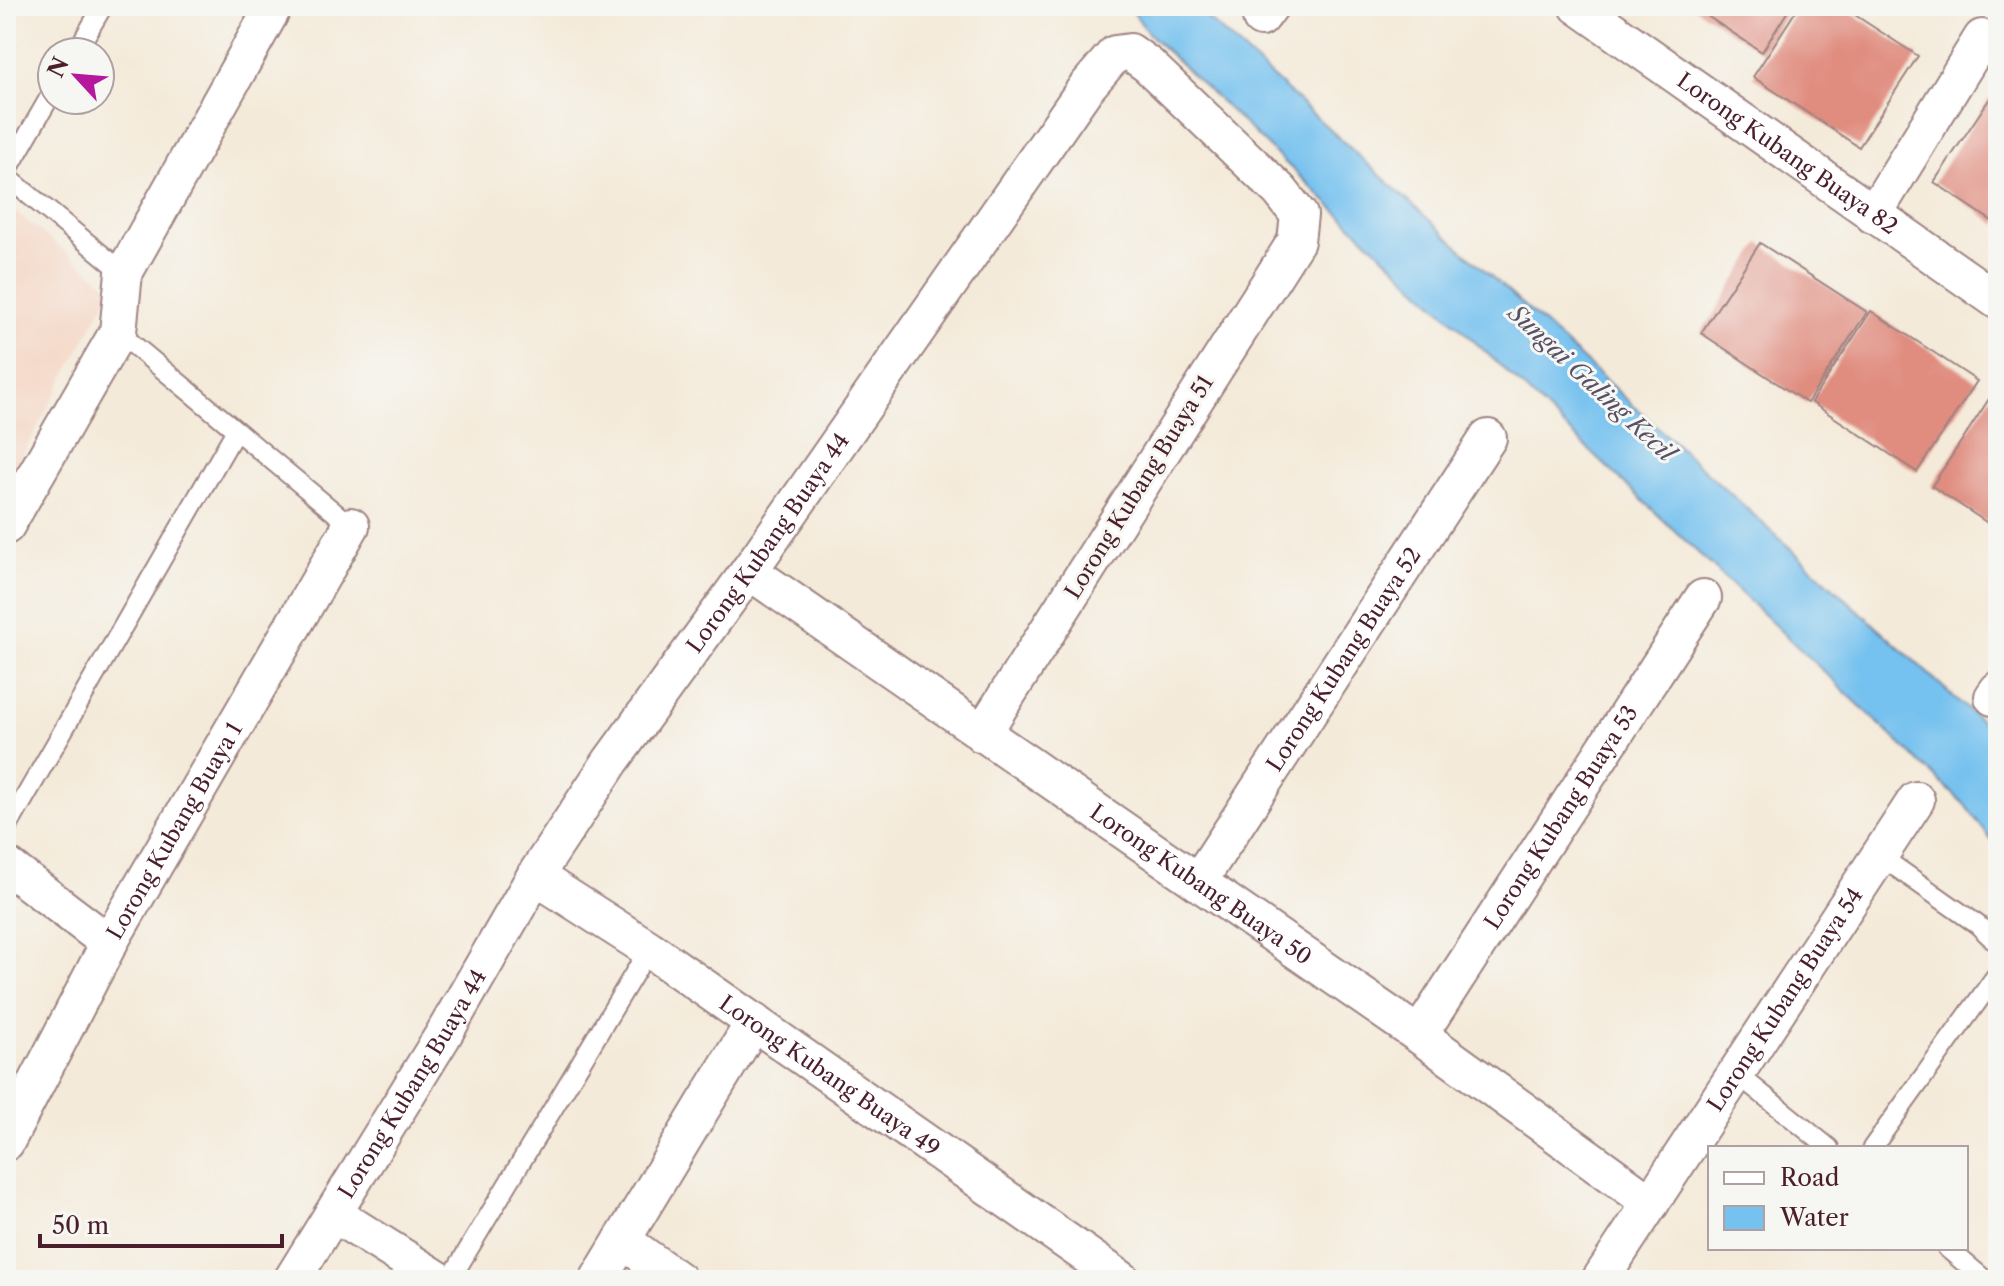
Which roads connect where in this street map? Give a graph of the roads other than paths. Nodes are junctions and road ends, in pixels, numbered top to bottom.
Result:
1 (103, 6) edge
2 (274, 6) edge
3 (1578, 6) edge
4 (85, 36) edge
5 (1982, 38) dead end
6 (39, 116) edge
7 (6, 175) edge
8 (1873, 215) junction
9 (1296, 241) joint
10 (124, 273) junction
11 (1998, 301) edge
12 (118, 332) junction
13 (236, 430) junction
14 (1488, 438) dead end
15 (6, 526) edge
16 (351, 526) joint
17 (749, 571) junction
18 (1703, 598) dead end
19 (982, 734) junction
20 (1916, 800) dead end
21 (6, 830) edge
22 (1880, 856) junction
23 (6, 865) edge
24 (535, 876) junction
25 (1198, 882) junction
26 (109, 943) junction
27 (1998, 944) edge
28 (649, 949) junction
29 (1998, 973) edge
30 (754, 1022) junction
31 (1419, 1035) junction
32 (1736, 1073) junction
33 (6, 1142) edge
34 (1827, 1146) edge
35 (1873, 1146) edge
36 (1651, 1203) junction
37 (334, 1214) junction
38 (622, 1240) junction
39 (1949, 1250) edge
40 (292, 1280) edge
41 (439, 1280) edge
42 (450, 1280) edge
43 (598, 1280) edge
44 (678, 1280) edge
45 (1122, 1280) edge
46 (1600, 1280) edge
47 (1985, 1280) edge

1 - 4 lane
2 - 10 street
3 - 8 street, Lorong Kubang Buaya 82
5 - 8 street
6 - 7 lane
7 - 10 lane
8 - 11 street, Lorong Kubang Buaya 82
9 - 17 street, Lorong Kubang Buaya 44
9 - 19 street, Lorong Kubang Buaya 51
10 - 12 street
12 - 13 lane
12 - 15 street
13 - 16 lane
13 - 21 lane
14 - 25 street, Lorong Kubang Buaya 52
16 - 26 street, Lorong Kubang Buaya 1
17 - 19 street, Lorong Kubang Buaya 50
17 - 24 street, Lorong Kubang Buaya 44
18 - 31 street, Lorong Kubang Buaya 53
19 - 25 street, Lorong Kubang Buaya 50
20 - 22 street, Lorong Kubang Buaya 54
22 - 27 lane
22 - 32 street, Lorong Kubang Buaya 54
23 - 26 street
24 - 28 street, Lorong Kubang Buaya 49
24 - 37 street, Lorong Kubang Buaya 44
25 - 31 street, Lorong Kubang Buaya 50
26 - 33 street, Lorong Kubang Buaya 1
28 - 30 street, Lorong Kubang Buaya 49
28 - 42 lane
29 - 35 lane
30 - 38 street
30 - 45 street, Lorong Kubang Buaya 49
31 - 36 street, Lorong Kubang Buaya 50
32 - 34 lane
32 - 36 street, Lorong Kubang Buaya 54
36 - 46 street, Lorong Kubang Buaya 54
37 - 40 street, Lorong Kubang Buaya 44
37 - 41 street
38 - 43 street
38 - 44 street
39 - 47 lane

